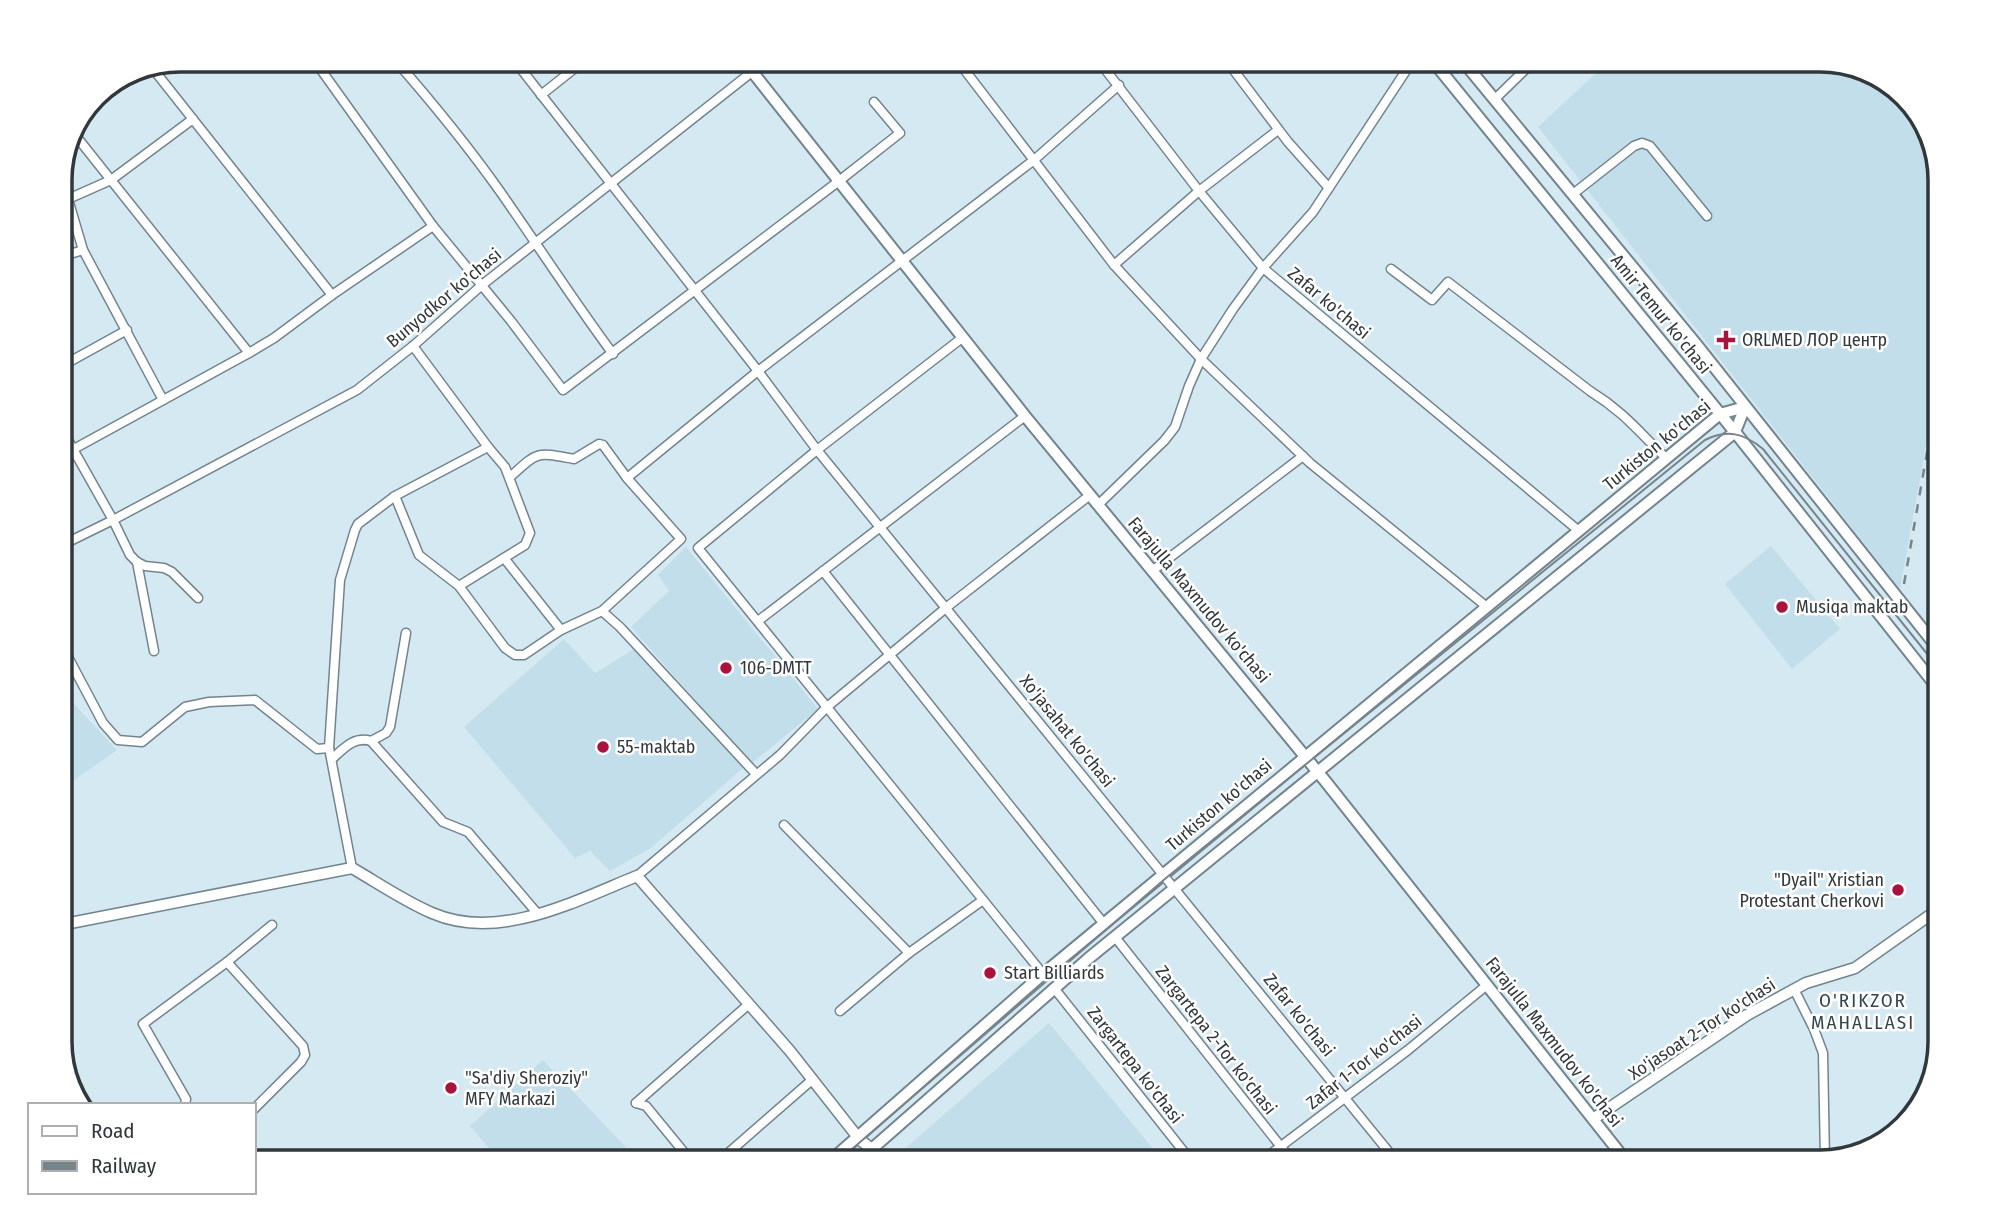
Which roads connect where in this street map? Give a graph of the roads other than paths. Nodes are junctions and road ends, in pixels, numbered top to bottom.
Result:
1 (323, 72) edge
2 (406, 72) edge
3 (523, 72) edge
4 (570, 72) edge
5 (753, 72) joint
6 (966, 72) edge
7 (1108, 72) edge
8 (1235, 72) edge
9 (1405, 72) edge
10 (1442, 72) edge
11 (1472, 72) edge
12 (1523, 72) edge
13 (158, 75) edge
14 (1119, 85) junction
15 (541, 95) junction
16 (1495, 99) junction
17 (874, 102) dead end
18 (193, 118) junction
19 (1278, 130) junction
20 (80, 141) edge
21 (1034, 160) junction
22 (111, 180) junction
23 (839, 181) junction
24 (611, 184) junction
25 (1329, 188) junction
26 (1199, 191) junction
27 (1573, 194) junction
28 (72, 197) edge
29 (1707, 216) dead end
30 (72, 221) edge
31 (433, 226) junction
32 (536, 242) junction
33 (83, 250) junction
34 (72, 253) edge
35 (902, 260) junction
36 (1114, 265) junction
37 (1263, 268) junction
38 (1391, 270) dead end
39 (482, 285) junction
40 (695, 292) junction
41 (332, 295) junction
42 (127, 330) junction
43 (962, 338) junction
44 (413, 346) junction
45 (249, 353) junction
46 (613, 354) junction
47 (1201, 359) junction
48 (72, 360) edge
49 (758, 371) junction
50 (163, 400) junction
51 (1745, 407) junction
52 (1720, 414) junction
53 (1025, 416) junction
54 (1735, 432) junction
55 (488, 447) junction
56 (72, 450) joint
57 (817, 450) junction
58 (1303, 456) junction
59 (1666, 458) junction
60 (510, 477) junction
61 (627, 478) junction
62 (1090, 495) junction
63 (395, 496) junction
64 (1098, 505) junction
65 (113, 520) junction
66 (880, 527) junction
67 (1579, 531) junction
68 (72, 540) edge
69 (504, 558) junction
70 (137, 562) junction
71 (823, 571) junction
72 (1152, 571) junction
73 (459, 586) junction
74 (198, 598) dead end
75 (947, 607) junction
76 (1487, 607) junction
77 (602, 611) junction
78 (758, 621) junction
79 (561, 630) junction
80 (406, 633) dead end
81 (1928, 636) edge
82 (154, 650) dead end
83 (889, 656) junction
84 (72, 665) edge
85 (1928, 676) edge
86 (827, 707) junction
87 (371, 741) junction
88 (329, 748) junction
89 (1305, 756) junction
90 (332, 758) junction
91 (1319, 773) junction
92 (756, 774) junction
93 (784, 825) dead end
94 (352, 868) junction
95 (1163, 874) junction
96 (638, 876) junction
97 (1174, 889) junction
98 (982, 900) junction
99 (537, 913) junction
100 (1928, 916) edge
101 (72, 923) edge
102 (1104, 924) junction
103 (272, 925) dead end
104 (1115, 937) junction
105 (909, 953) junction
106 (227, 962) junction
107 (1042, 974) junction
108 (1487, 985) junction
109 (1054, 988) junction
110 (1794, 989) junction
111 (749, 1004) junction
112 (840, 1011) dead end
113 (813, 1079) junction
114 (1345, 1097) junction
115 (185, 1103) edge
116 (256, 1107) edge
117 (1594, 1119) junction
118 (858, 1136) junction
119 (1279, 1146) junction
120 (872, 1149) joint
121 (682, 1150) edge
122 (733, 1150) edge
123 (843, 1150) edge
124 (1182, 1150) edge
125 (1275, 1150) edge
126 (1282, 1150) edge
127 (1387, 1150) edge
128 (1616, 1150) edge
129 (1825, 1150) edge

1 - 31 street
2 - 32 street
3 - 15 street, Xo'jasahat ko'chasi
4 - 15 street
5 - 23 main road, Farajulla Maxmudov ko'chasi
5 - 24 street, Bunyodkor ko'chasi
6 - 21 street
7 - 14 street, Zafar ko'chasi
8 - 19 street
9 - 25 street
10 - 52 main road, Amir Temur ko'chasi
11 - 16 main road, Amir Temur ko'chasi
12 - 16 street
13 - 18 street
14 - 21 street
14 - 26 street, Zafar ko'chasi
15 - 24 street, Xo'jasahat ko'chasi
16 - 27 main road, Amir Temur ko'chasi
17 - 23 street
18 - 22 street
18 - 41 street
19 - 25 street
19 - 26 street
20 - 22 street
21 - 35 street
21 - 36 street
22 - 28 street
22 - 45 street
23 - 35 main road, Farajulla Maxmudov ko'chasi
23 - 40 street
24 - 32 street, Bunyodkor ko'chasi
24 - 40 street, Xo'jasahat ko'chasi
25 - 37 street
26 - 36 street
26 - 37 street, Zafar ko'chasi
27 - 29 street
27 - 51 main road, Amir Temur ko'chasi
30 - 33 street
31 - 39 street
31 - 41 street
32 - 39 street, Bunyodkor ko'chasi
32 - 46 street
33 - 34 street
33 - 42 street
35 - 43 main road, Farajulla Maxmudov ko'chasi
35 - 49 street
36 - 47 street
37 - 47 street
37 - 67 street, Zafar ko'chasi
38 - 59 street
39 - 44 street, Bunyodkor ko'chasi
39 - 46 street
40 - 46 street
40 - 49 street, Xo'jasahat ko'chasi
41 - 45 street
42 - 48 street
42 - 50 street
43 - 53 main road, Farajulla Maxmudov ko'chasi
43 - 57 street
44 - 55 street
44 - 65 street, Bunyodkor ko'chasi
45 - 50 street
47 - 58 street
47 - 64 street
49 - 57 street, Xo'jasahat ko'chasi
49 - 61 street
50 - 56 street
51 - 52 main road, Turkiston ko'chasi
51 - 54 main road, Turkiston ko'chasi
51 - 81 main road, Amir Temur ko'chasi
52 - 54 main road, Amir Temur ko'chasi
52 - 59 main road, Turkiston ko'chasi
53 - 62 main road, Farajulla Maxmudov ko'chasi
53 - 66 street
54 - 85 main road, Amir Temur ko'chasi
54 - 91 main road, Turkiston ko'chasi
55 - 60 street
55 - 63 street
56 - 65 street
57 - 66 street, Xo'jasahat ko'chasi
57 - 78 street
58 - 72 street
58 - 76 street
59 - 67 main road, Turkiston ko'chasi
60 - 61 street
60 - 69 street
61 - 77 street
62 - 64 main road, Farajulla Maxmudov ko'chasi
62 - 75 street
63 - 73 street
63 - 88 street
64 - 72 main road, Farajulla Maxmudov ko'chasi
65 - 68 street, Bunyodkor ko'chasi
65 - 70 street
66 - 71 street
66 - 75 street, Xo'jasahat ko'chasi
67 - 76 main road, Turkiston ko'chasi
69 - 73 street
69 - 79 street
70 - 74 street
70 - 82 street
71 - 78 street
71 - 83 street
72 - 89 main road, Farajulla Maxmudov ko'chasi
73 - 79 street
75 - 83 street
75 - 95 street, Xo'jasahat ko'chasi
76 - 89 main road, Turkiston ko'chasi
77 - 79 street
77 - 92 street
78 - 86 street
80 - 87 street
83 - 86 street
83 - 102 street
84 - 88 street
86 - 92 street
86 - 98 street
87 - 90 street
87 - 99 street
88 - 90 street
89 - 91 main road, Farajulla Maxmudov ko'chasi
89 - 95 main road, Turkiston ko'chasi
90 - 94 street
91 - 97 main road, Turkiston ko'chasi
91 - 108 main road, Farajulla Maxmudov ko'chasi
92 - 96 street
93 - 105 street
94 - 99 street
94 - 101 street
95 - 97 street, Xo'jasahat ko'chasi
95 - 102 main road, Turkiston ko'chasi
96 - 99 street
96 - 111 street
97 - 104 main road, Turkiston ko'chasi
97 - 114 street, Zafar ko'chasi
98 - 105 street
98 - 107 street
100 - 110 street, Xo'jasoat 2-Tor ko'chasi
102 - 107 main road, Turkiston ko'chasi
103 - 106 street
104 - 109 main road, Turkiston ko'chasi
104 - 119 street, Zargartepa 2-Tor ko'chasi
105 - 112 street
106 - 115 street
106 - 116 street
107 - 118 main road, Turkiston ko'chasi
108 - 114 street, Zafar 1-Tor ko'chasi
108 - 117 main road, Farajulla Maxmudov ko'chasi
109 - 120 main road, Turkiston ko'chasi
109 - 124 street, Zargartepa ko'chasi
110 - 117 street, Xo'jasoat 2-Tor ko'chasi
110 - 129 street
111 - 113 street
111 - 121 street
113 - 118 street
113 - 122 street
114 - 119 street, Zafar 1-Tor ko'chasi
114 - 127 street, Zafar ko'chasi
117 - 128 main road, Farajulla Maxmudov ko'chasi
118 - 120 street
118 - 123 main road, Turkiston ko'chasi
119 - 125 street, Zafar 1-Tor ko'chasi
119 - 126 street, Zargartepa 2-Tor ko'chasi

